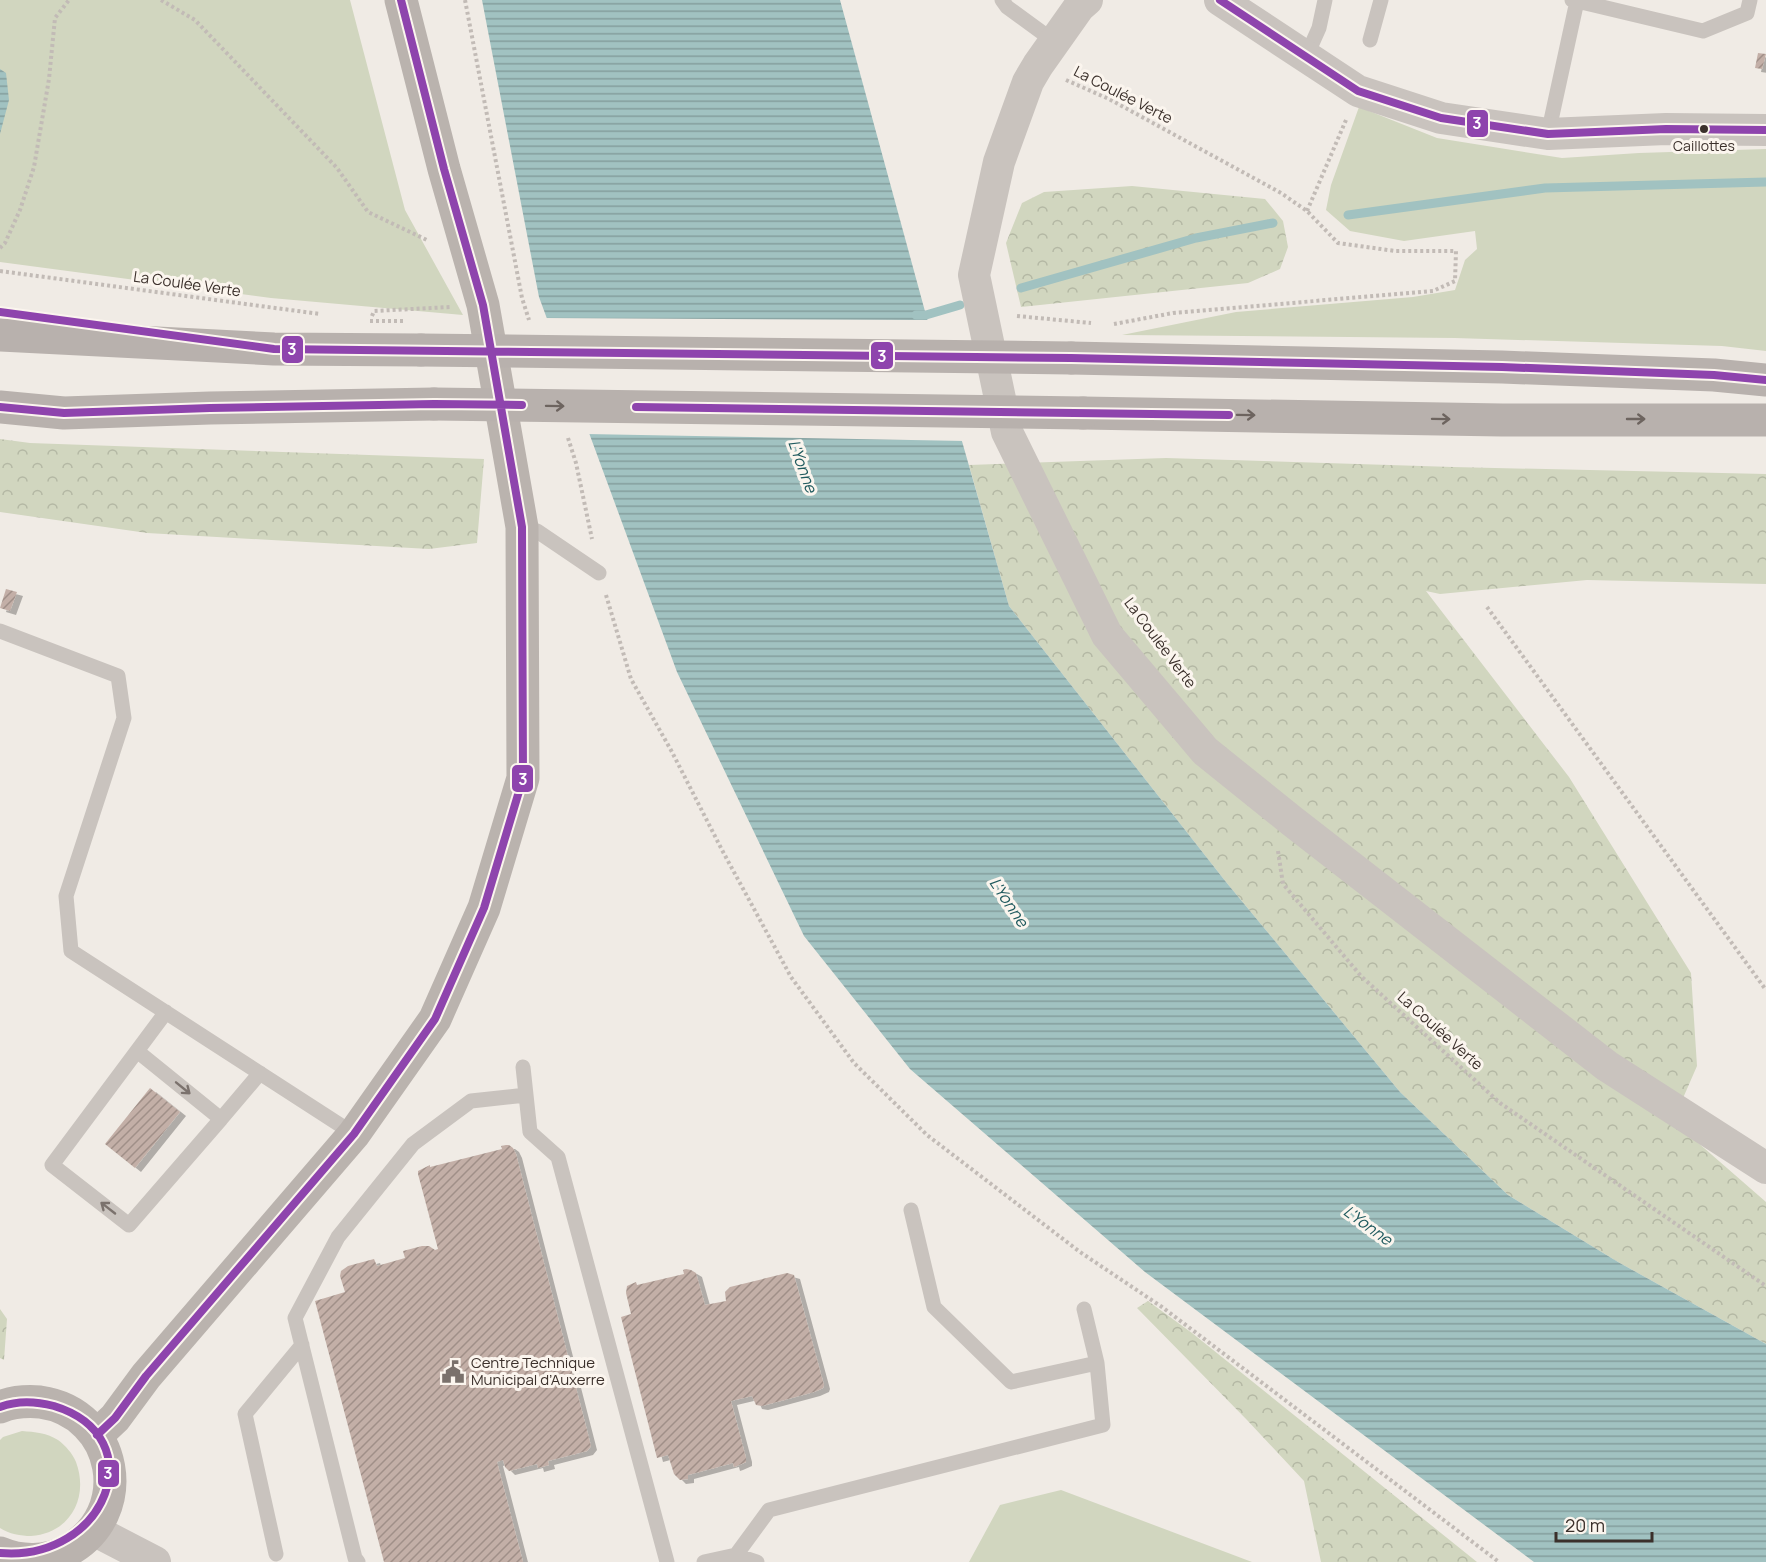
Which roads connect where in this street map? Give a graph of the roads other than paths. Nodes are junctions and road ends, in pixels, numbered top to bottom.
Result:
1 (400, 0) edge
2 (1002, 0) edge
3 (1087, 0) edge
4 (1220, 0) edge
5 (1325, 0) edge
6 (1381, 0) edge
7 (1750, 0) edge
8 (1575, 1) edge
9 (1370, 40) dead end
10 (1055, 42) junction
11 (1306, 57) junction
12 (1766, 130) edge
13 (1548, 134) junction
14 (0, 312) edge
15 (0, 335) edge
16 (274, 350) junction
17 (1766, 380) edge
18 (0, 388) edge
19 (0, 407) edge
20 (210, 408) junction
21 (1766, 422) edge
22 (522, 527) junction
23 (599, 573) road end
24 (0, 631) edge
25 (166, 1012) junction
26 (137, 1051) junction
27 (523, 1067) dead end
28 (260, 1073) junction
29 (526, 1095) junction
30 (221, 1119) junction
31 (354, 1134) junction
32 (1766, 1168) edge
33 (911, 1210) dead end
34 (1084, 1309) dead end
35 (302, 1345) junction
36 (1097, 1363) junction
37 (0, 1407) edge
38 (97, 1436) junction
39 (97, 1526) junction
40 (276, 1554) dead end
41 (736, 1555) junction
42 (3, 1557) edge
43 (155, 1562) edge
44 (358, 1562) edge
45 (667, 1562) edge
46 (704, 1562) edge
47 (756, 1562) edge

1 - 22 street
2 - 10 lane
3 - 10 street
4 - 11 street
5 - 11 lane
6 - 9 lane
7 - 8 lane
8 - 13 lane
10 - 32 street
11 - 13 street
12 - 13 street
14 - 16 main road
15 - 16 main road
16 - 17 main road, bridge
18 - 20 main road
19 - 20 main road
20 -> 21 main road, bridge
22 - 23 lane
22 - 31 street
24 - 25 lane
25 - 26 lane
25 - 28 lane
26 -> 30 lane
30 -> 26 lane
27 - 29 lane
28 - 30 lane
28 - 31 lane
29 - 35 lane
29 - 45 lane
31 - 38 street
33 - 36 lane
34 - 36 lane
35 - 40 lane
35 - 44 lane
36 - 41 lane
37 - 38 street
38 - 39 street
39 - 42 street
39 - 43 street
41 - 46 lane
41 - 47 lane

